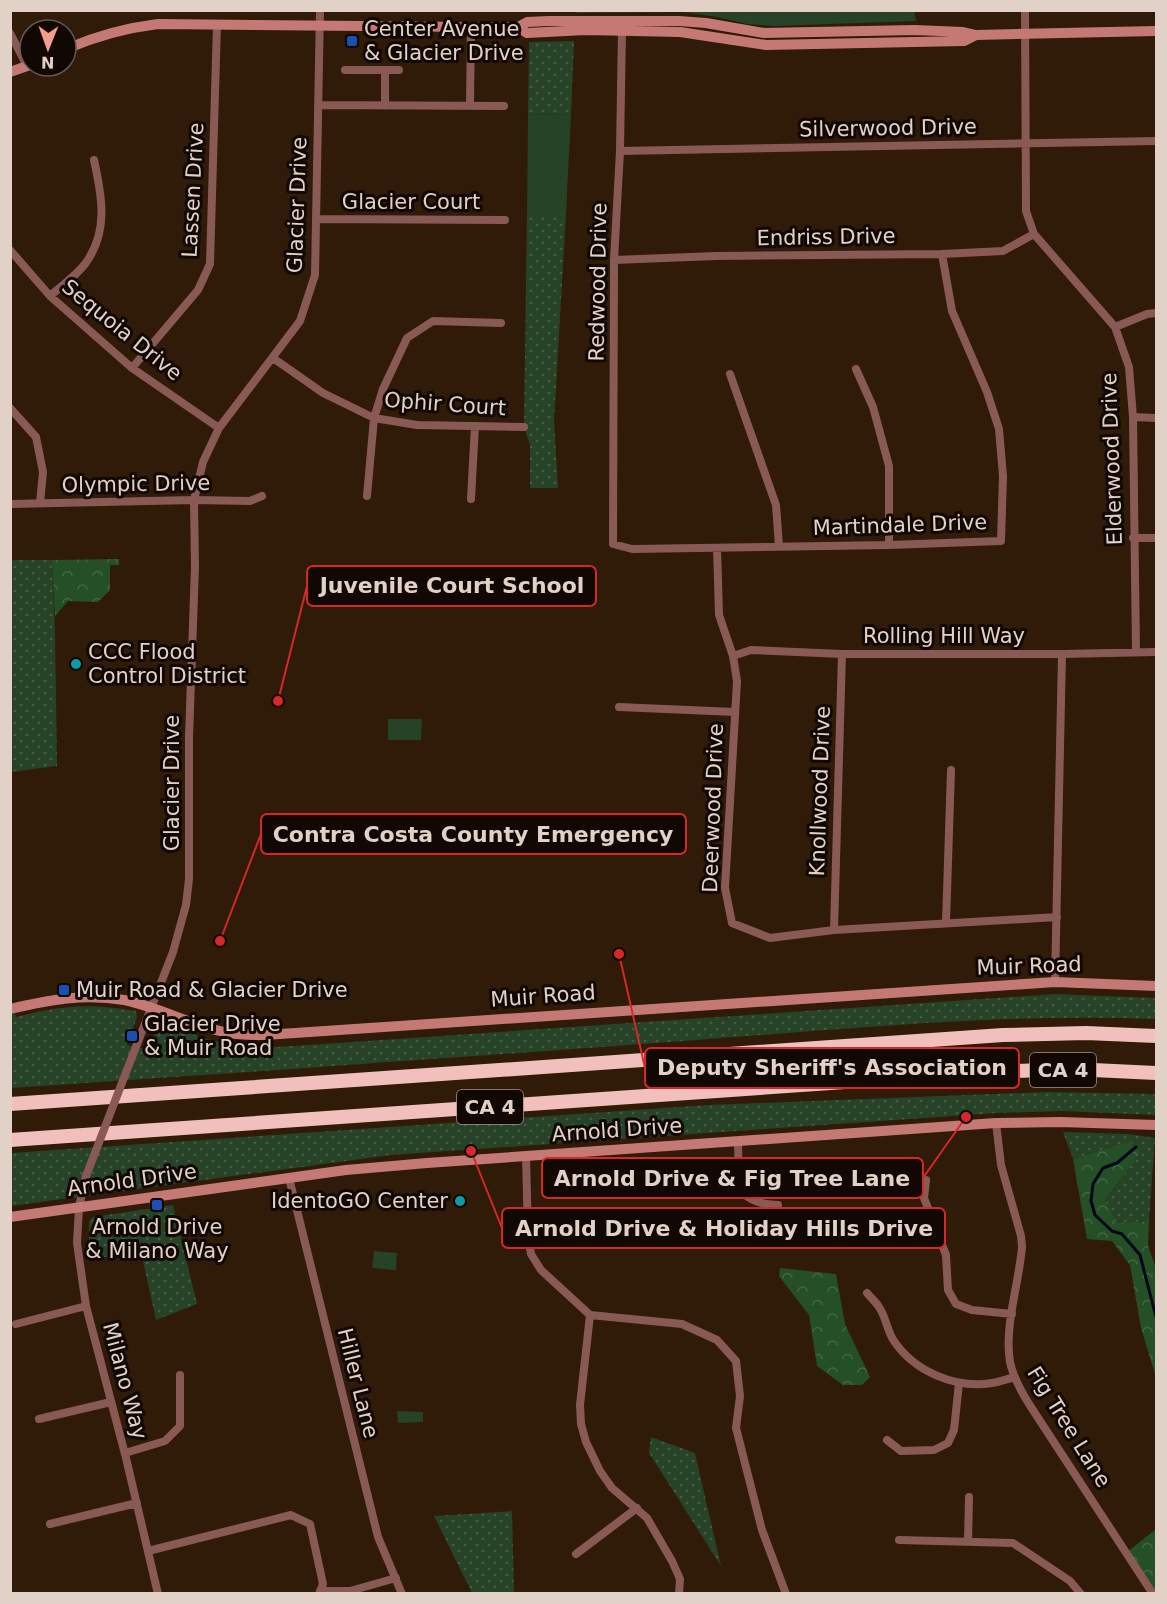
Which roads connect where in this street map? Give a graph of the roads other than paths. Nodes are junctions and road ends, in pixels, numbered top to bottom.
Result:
1 (320, 10) edge
2 (1025, 10) edge
3 (217, 24) junction
4 (320, 26) junction
5 (621, 26) junction
6 (471, 27) junction
7 (1156, 31) edge
8 (10, 33) edge
9 (1026, 34) junction
10 (78, 44) edge
11 (18, 48) edge
12 (345, 70) dead end
13 (385, 70) junction
14 (399, 70) dead end
15 (318, 105) junction
16 (385, 106) junction
17 (470, 106) junction
18 (504, 106) dead end
19 (1156, 141) edge
20 (1027, 143) junction
21 (620, 151) junction
22 (94, 160) dead end
23 (317, 219) junction
24 (505, 220) dead end
25 (1034, 234) junction
26 (10, 250) edge
27 (942, 254) junction
28 (614, 260) junction
29 (50, 296) junction
30 (1156, 313) edge
31 (501, 322) dead end
32 (1115, 327) junction
33 (273, 358) junction
34 (132, 368) junction
35 (855, 369) dead end
36 (730, 374) dead end
37 (10, 408) edge
38 (1133, 417) junction
39 (1156, 417) edge
40 (374, 418) junction
41 (475, 426) junction
42 (524, 426) dead end
43 (219, 428) junction
44 (262, 496) dead end
45 (367, 496) dead end
46 (471, 499) dead end
47 (194, 500) junction
48 (40, 503) junction
49 (10, 504) edge
50 (1156, 537) edge
51 (1133, 538) junction
52 (613, 544) joint
53 (889, 545) junction
54 (778, 546) junction
55 (717, 548) junction
56 (1136, 652) junction
57 (1156, 652) edge
58 (842, 654) junction
59 (1062, 654) junction
60 (733, 656) junction
61 (619, 707) dead end
62 (735, 712) junction
63 (951, 770) dead end
64 (1057, 917) junction
65 (946, 923) junction
66 (834, 930) junction
67 (1055, 982) junction
68 (1156, 986) edge
69 (150, 1007) junction
70 (10, 1009) edge
71 (1156, 1036) edge
72 (1156, 1073) edge
73 (10, 1104) edge
74 (996, 1123) junction
75 (1156, 1125) edge
76 (10, 1140) edge
77 (738, 1141) junction
78 (526, 1156) junction
79 (86, 1176) joint
80 (289, 1178) junction
81 (926, 1180) dead end
82 (778, 1205) dead end
83 (79, 1207) junction
84 (10, 1217) edge
85 (867, 1293) dead end
86 (86, 1306) junction
87 (1012, 1314) junction
88 (590, 1315) junction
89 (16, 1324) dead end
90 (180, 1375) dead end
91 (1015, 1377) junction
92 (958, 1383) junction
93 (111, 1402) junction
94 (39, 1419) dead end
95 (887, 1440) dead end
96 (125, 1453) junction
97 (969, 1497) dead end
98 (137, 1503) junction
99 (637, 1508) junction
100 (50, 1524) dead end
101 (899, 1540) dead end
102 (968, 1542) junction
103 (148, 1551) junction
104 (576, 1554) dead end
105 (396, 1578) junction
106 (319, 1592) edge
107 (158, 1593) edge
108 (402, 1593) edge
109 (679, 1593) edge
110 (786, 1593) edge
111 (1081, 1593) edge
112 (1153, 1593) edge

1 - 4 street, Glacier Drive
2 - 9 street, Elderwood Drive
3 - 4 street
3 - 10 street
3 - 34 street, Lassen Drive
4 - 6 street
4 - 15 street, Glacier Drive
5 - 6 street
5 - 9 street
5 - 21 street, Redwood Drive
6 - 17 street
7 - 9 street
8 - 11 street
9 - 20 street, Elderwood Drive
12 - 13 street
13 - 14 street
13 - 16 street
15 - 16 street
15 - 23 street, Glacier Drive
16 - 17 street
17 - 18 street
19 - 20 street, Silverwood Drive
20 - 21 street, Silverwood Drive
20 - 25 street, Elderwood Drive
21 - 28 street, Redwood Drive
22 - 29 street
23 - 24 street, Glacier Court
23 - 33 street, Glacier Drive
25 - 27 street, Endriss Drive
25 - 32 street, Elderwood Drive
26 - 29 street, Sequoia Drive
27 - 28 street, Endriss Drive
27 - 53 street, Martindale Drive
28 - 52 street, Redwood Drive
29 - 34 street, Sequoia Drive
30 - 32 street
31 - 40 street
32 - 38 street, Elderwood Drive
33 - 40 street, Ophir Court
33 - 43 street, Glacier Drive
34 - 43 street, Sequoia Drive
35 - 53 street
36 - 54 street
37 - 48 street
38 - 39 street
38 - 51 street, Elderwood Drive
40 - 41 street, Ophir Court
40 - 45 street
41 - 42 street, Ophir Court
41 - 46 street
43 - 47 street, Glacier Drive
44 - 47 street, Olympic Drive
47 - 48 street, Olympic Drive
47 - 69 street, Glacier Drive
48 - 49 street, Olympic Drive
50 - 51 street
51 - 56 street, Elderwood Drive
52 - 55 street, Martindale Drive
53 - 54 street, Martindale Drive
54 - 55 street, Martindale Drive
55 - 60 street, Deerwood Drive
56 - 57 street, Rolling Hill Way
56 - 59 street, Rolling Hill Way
58 - 59 street, Rolling Hill Way
58 - 60 street, Rolling Hill Way
58 - 66 street, Knollwood Drive
59 - 64 street
60 - 62 street, Deerwood Drive
61 - 62 street
62 - 66 street, Deerwood Drive
63 - 65 street
64 - 65 street, Deerwood Drive
64 - 67 street
65 - 66 street, Deerwood Drive
67 - 68 street, Muir Road
67 - 69 street, Muir Road
69 - 70 street, Muir Road
69 - 79 street, Glacier Drive, bridge
71 - 73 highway, CA 4
72 - 76 highway, CA 4
74 - 75 street, Arnold Drive
74 - 77 street, Arnold Drive
74 - 87 street, Fig Tree Lane
77 - 78 street, Arnold Drive
77 - 82 street
78 - 80 street, Arnold Drive
78 - 88 street
79 - 83 street, Milano Way
80 - 83 street, Arnold Drive
80 - 105 street, Hiller Lane
81 - 87 street
83 - 84 street, Arnold Drive
83 - 86 street, Milano Way
85 - 92 street
86 - 89 street
86 - 93 street, Milano Way
87 - 91 street, Fig Tree Lane
88 - 99 street
88 - 110 street
90 - 96 street
91 - 92 street
91 - 112 street, Fig Tree Lane
92 - 95 street
93 - 94 street
93 - 96 street, Milano Way
96 - 98 street, Milano Way
97 - 102 street
98 - 100 street
98 - 103 street, Milano Way
99 - 104 street
99 - 109 street
101 - 102 street
102 - 111 street
103 - 106 street
103 - 107 street, Milano Way
105 - 106 street
105 - 108 street, Hiller Lane

